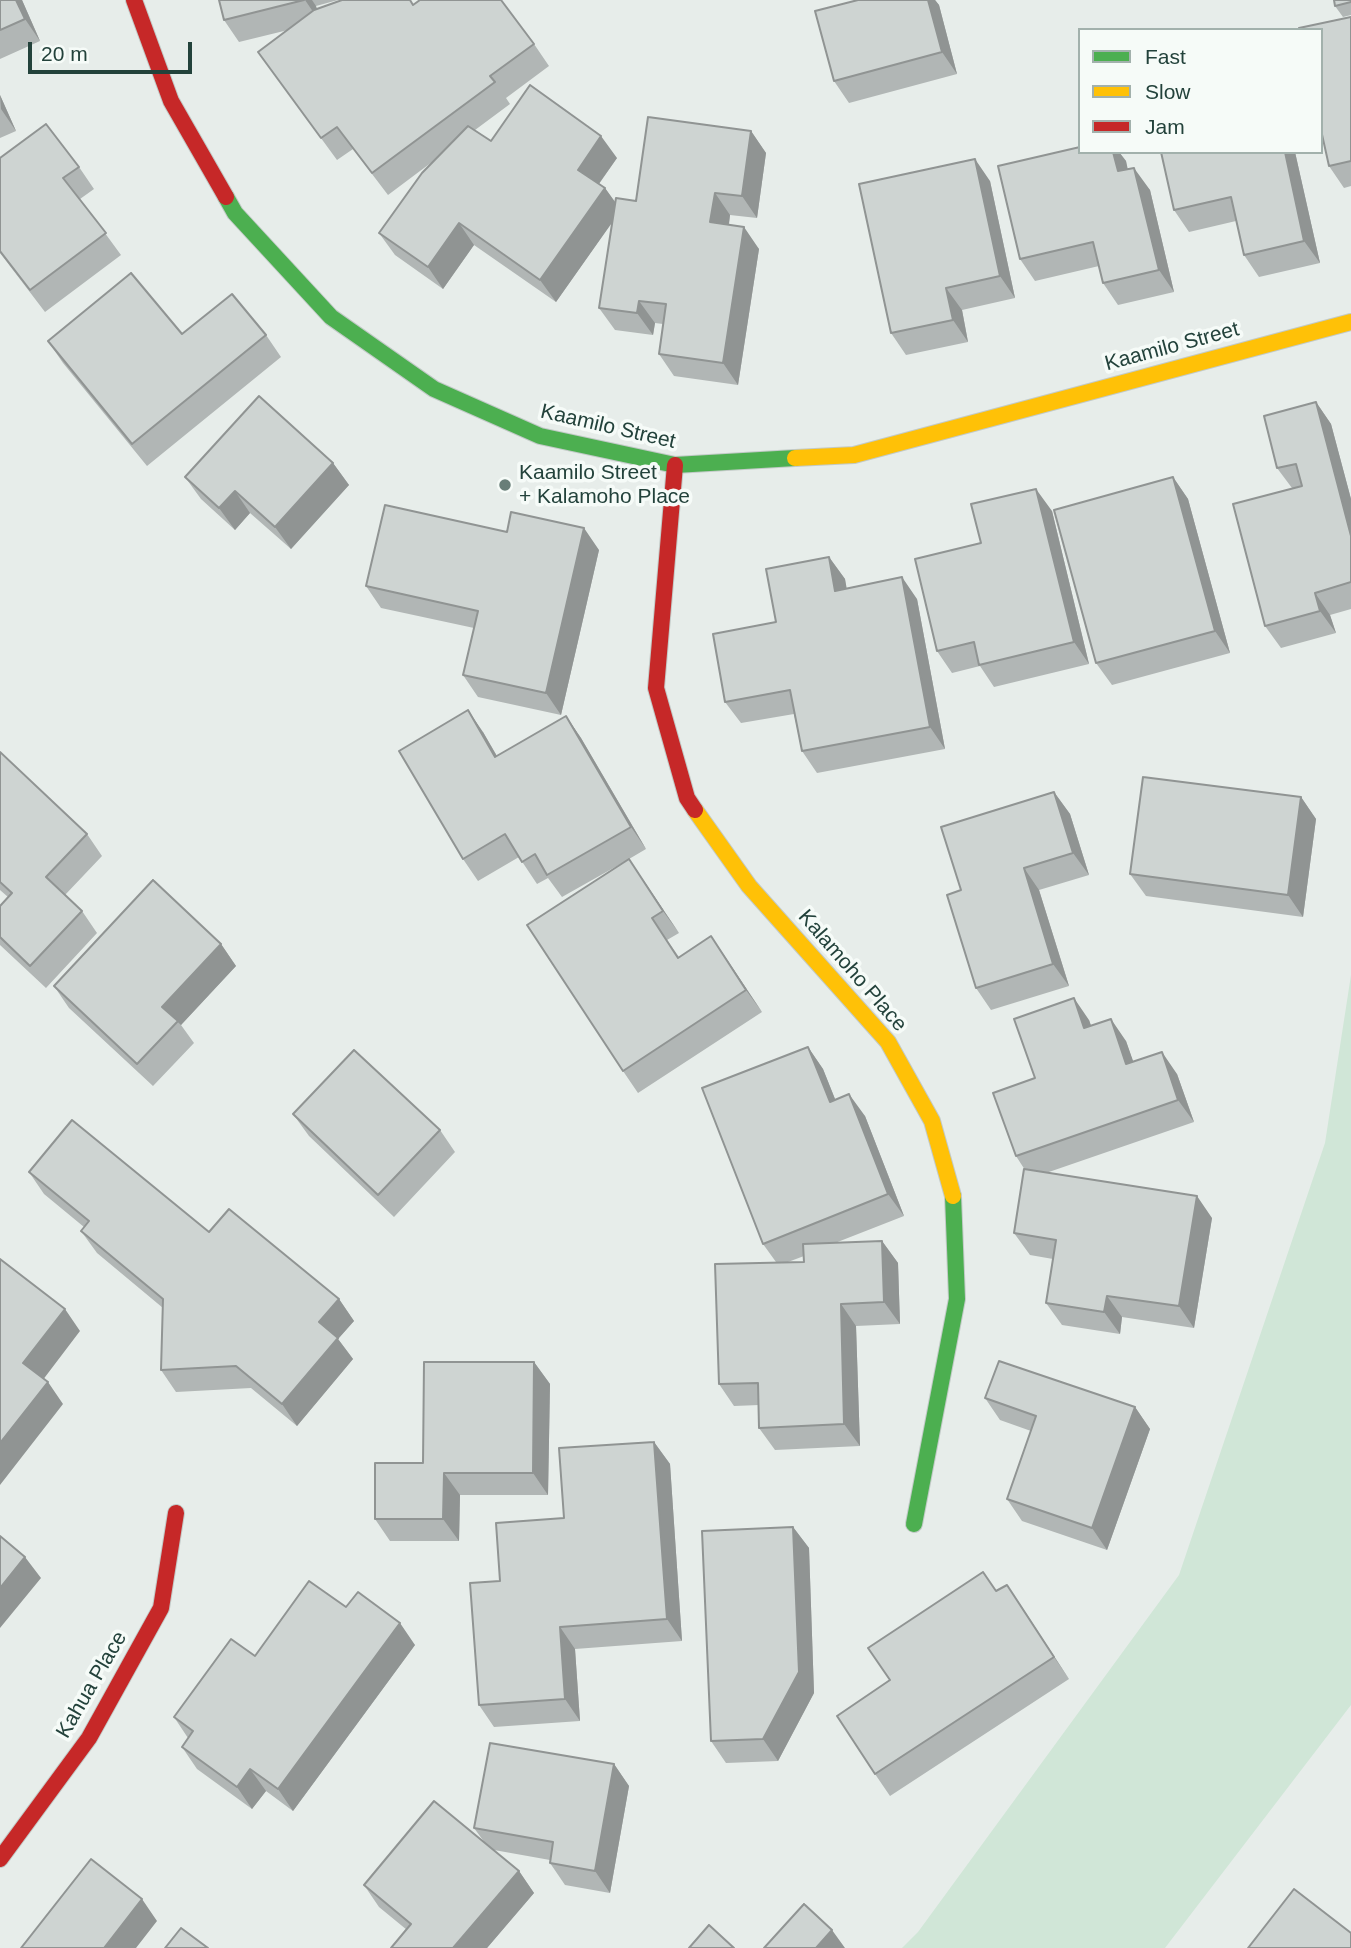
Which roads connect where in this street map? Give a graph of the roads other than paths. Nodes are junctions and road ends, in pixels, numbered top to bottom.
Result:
1 (134, 0) edge
2 (1351, 322) edge
3 (675, 465) junction
4 (177, 1513) dead end
5 (914, 1524) dead end
6 (0, 1859) edge

1 - 3 street, Kaamilo Street
2 - 3 street, Kaamilo Street
3 - 5 street, Kalamoho Place
4 - 6 street, Kahua Place

